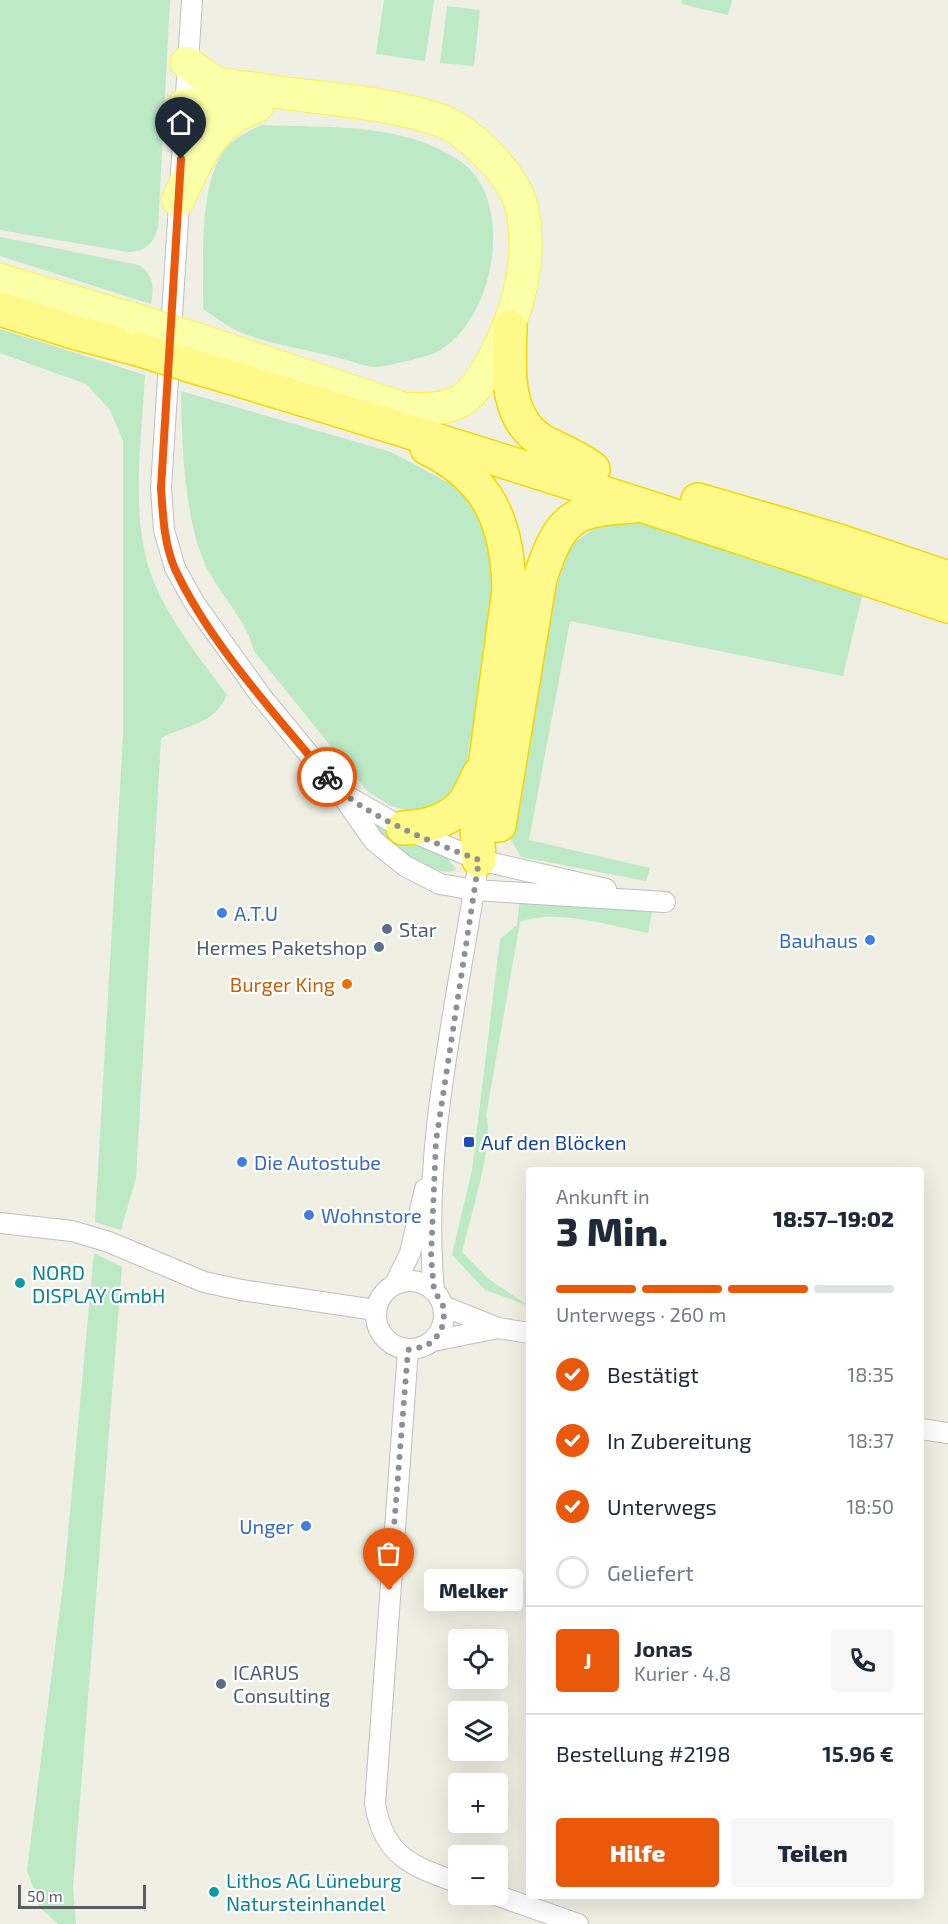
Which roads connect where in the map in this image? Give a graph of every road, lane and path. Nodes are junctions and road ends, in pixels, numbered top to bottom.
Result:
1 (192, 0) edge
2 (187, 63) junction
3 (334, 101) junction
4 (267, 103) junction
5 (184, 105) junction
6 (178, 200) junction
7 (0, 280) edge
8 (0, 309) edge
9 (510, 327) junction
10 (139, 335) junction
11 (398, 417) junction
12 (592, 469) junction
13 (647, 505) junction
14 (948, 578) edge
15 (948, 606) edge
16 (485, 767) junction
17 (339, 791) junction
18 (403, 828) junction
19 (477, 875) junction
20 (436, 1141) junction
21 (0, 1222) edge
22 (395, 1284) junction
23 (439, 1298) junction
24 (375, 1310) junction
25 (498, 1328) junction
26 (526, 1332) edge
27 (433, 1341) junction
28 (408, 1350) junction
29 (924, 1429) edge
30 (948, 1433) edge
31 (448, 1878) edge
32 (508, 1899) edge
33 (578, 1924) edge

1 - 2 street
2 - 3 main road
2 - 5 street
3 - 4 main road
3 - 9 main road
4 - 5 main road
4 - 6 main road
5 - 6 street
6 - 17 street
7 - 10 main road
8 - 10 highway
9 - 11 main road
9 - 12 highway
10 - 11 highway, bridge
11 - 12 highway
11 - 13 highway
11 - 16 highway
12 - 14 highway
13 - 15 highway
13 - 19 highway
16 - 18 highway
16 - 19 highway
17 - 18 street
17 - 19 street
18 - 19 street
19 - 19 street
19 - 20 street
20 - 22 street
20 - 23 street
21 - 24 street
22 - 23 street
22 - 24 street
23 - 25 street
23 - 27 street
24 - 28 street
25 - 26 street
25 - 27 street
27 - 28 street
28 - 31 street
29 - 30 street
32 - 33 street

